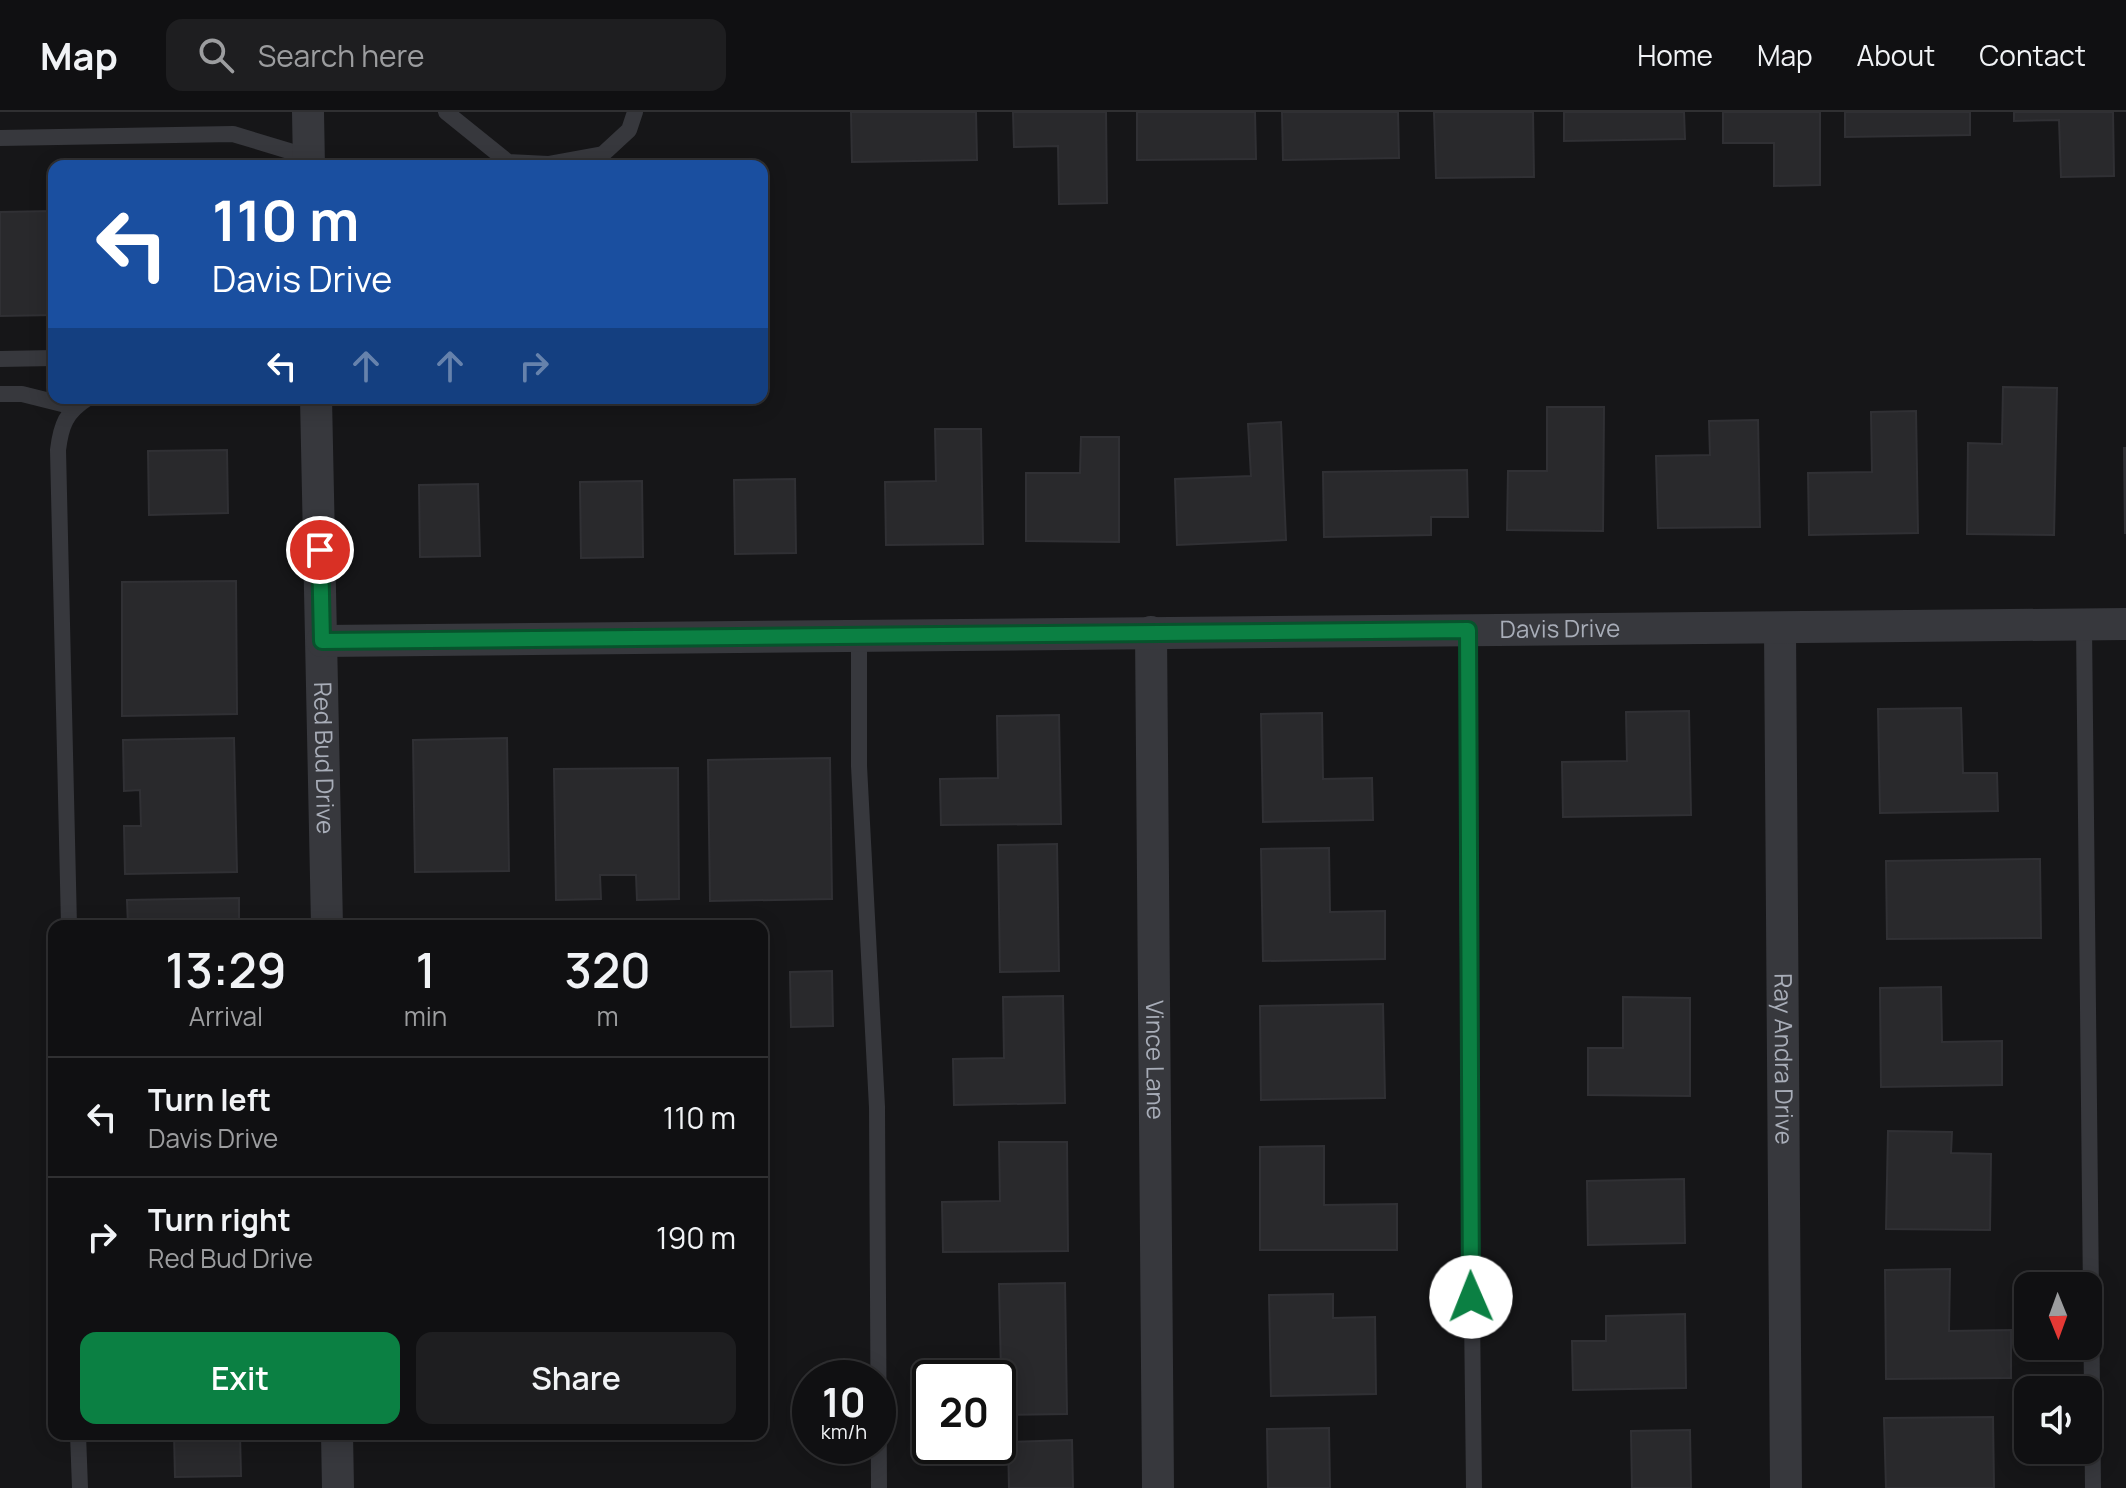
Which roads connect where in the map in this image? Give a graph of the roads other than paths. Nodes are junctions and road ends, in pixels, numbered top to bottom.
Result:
1 (308, 112) edge
2 (446, 112) edge
3 (635, 112) edge
4 (0, 138) edge
5 (306, 160) edge
6 (309, 160) edge
7 (506, 160) edge
8 (570, 160) edge
9 (48, 358) edge
10 (0, 359) edge
11 (0, 394) edge
12 (48, 398) edge
13 (79, 404) edge
14 (316, 404) edge
15 (2126, 624) edge
16 (2084, 625) junction
17 (1780, 629) junction
18 (1468, 630) junction
19 (1151, 632) junction
20 (859, 634) junction
21 (322, 641) junction
22 (69, 920) edge
23 (327, 920) edge
24 (78, 1440) edge
25 (337, 1440) edge
26 (80, 1488) edge
27 (338, 1488) edge
28 (879, 1488) edge
29 (1158, 1488) edge
30 (1474, 1488) edge
31 (1786, 1488) edge
32 (2093, 1488) edge

1 - 6 street
2 - 7 lane
3 - 8 lane
4 - 5 lane
9 - 10 lane
11 - 12 lane
13 - 22 lane
14 - 21 street, Red Bud Drive
15 - 16 street, Davis Drive
16 - 17 street, Davis Drive
16 - 32 lane
17 - 18 street, Davis Drive
17 - 31 street, Ray Andra Drive
18 - 19 street, Davis Drive
18 - 30 lane
19 - 20 street, Davis Drive
19 - 29 street, Vince Lane
20 - 21 street, Davis Drive
20 - 28 lane
21 - 23 street, Red Bud Drive
24 - 26 lane
25 - 27 street

